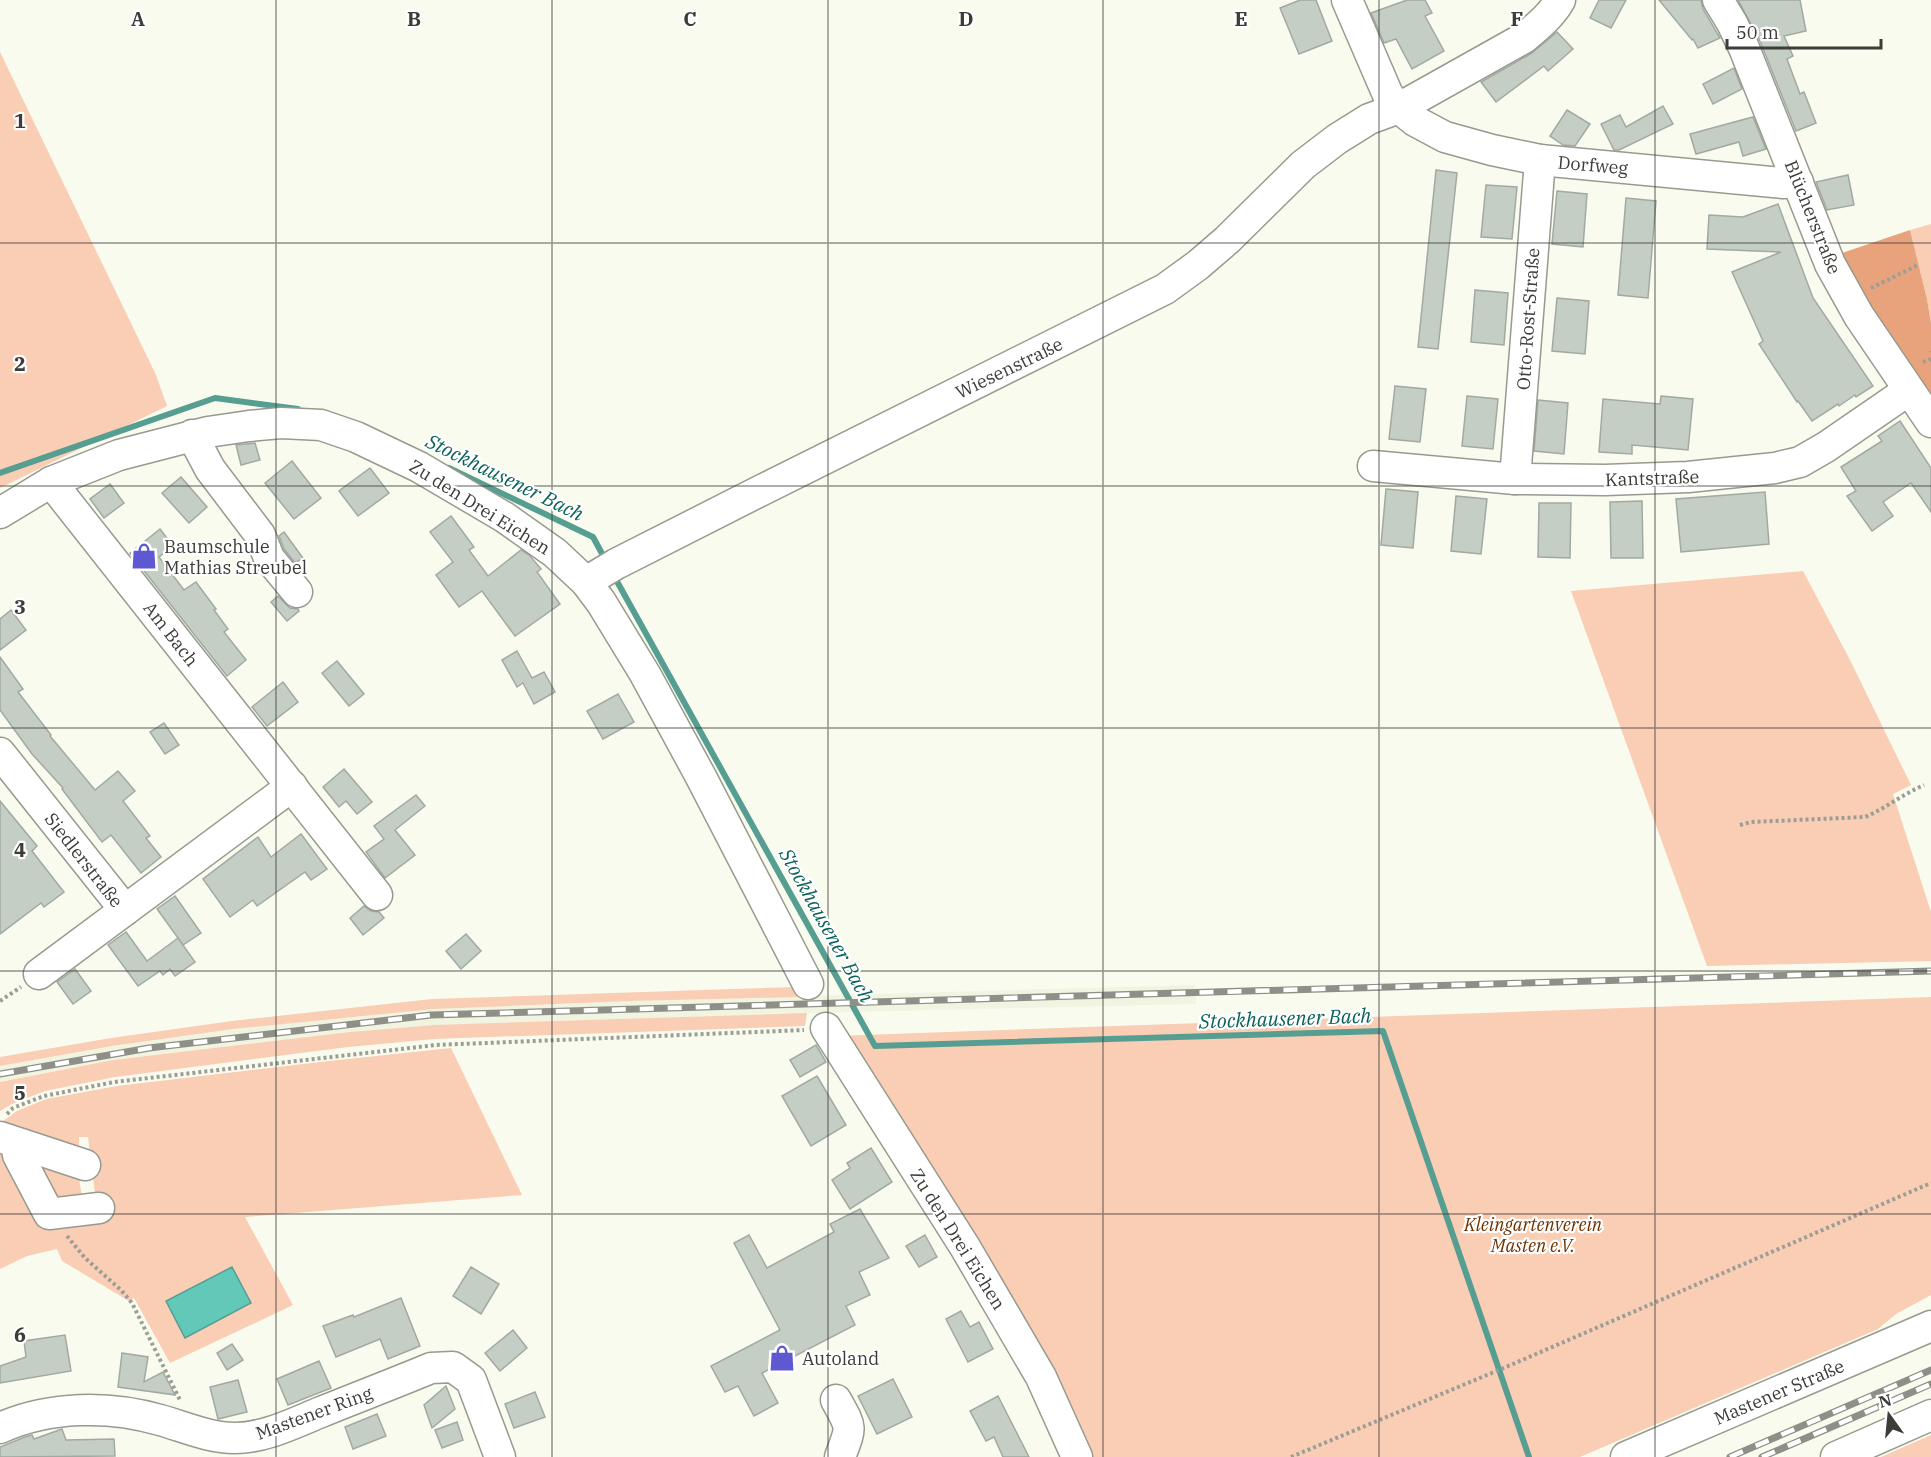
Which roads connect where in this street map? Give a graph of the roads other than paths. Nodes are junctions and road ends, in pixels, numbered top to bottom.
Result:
1 (1347, 0) edge
2 (1560, 0) edge
3 (1719, 0) edge
4 (1399, 108) junction
5 (1540, 160) junction
6 (1798, 182) junction
7 (1909, 390) junction
8 (1931, 422) edge
9 (192, 435) junction
10 (1372, 466) dead end
11 (1515, 479) junction
12 (51, 482) junction
13 (0, 513) edge
14 (601, 573) junction
15 (297, 592) dead end
16 (0, 753) edge
17 (292, 786) junction
18 (377, 895) dead end
19 (125, 910) junction
20 (39, 974) dead end
21 (808, 984) dead end
22 (826, 1028) road end
23 (5, 1133) edge
24 (1931, 1326) edge
25 (836, 1400) dead end
26 (1931, 1415) edge
27 (0, 1428) edge
28 (500, 1457) edge
29 (840, 1457) edge
30 (1077, 1457) edge
31 (1626, 1457) edge
32 (1836, 1457) edge

1 - 4 street
2 - 4 street, Wiesenstraße
3 - 6 street, Blücherstraße
4 - 5 street, Dorfweg
4 - 14 street, Wiesenstraße
5 - 6 street, Dorfweg
5 - 11 street, Otto-Rost-Straße
6 - 7 street, Blücherstraße
7 - 8 street, Blücherstraße
7 - 11 street, Kantstraße
9 - 12 street, Zu den Drei Eichen
9 - 14 street, Zu den Drei Eichen
9 - 15 street
10 - 11 street, Kantstraße
12 - 13 street, Zu den Drei Eichen
12 - 17 street, Am Bach
14 - 21 street, Zu den Drei Eichen
16 - 19 street, Siedlerstraße
17 - 18 street, Am Bach
17 - 19 street
19 - 20 street, Siedlerstraße
22 - 30 street, Zu den Drei Eichen
23 - 23 street
24 - 31 street, Mastener Straße
25 - 29 street
26 - 32 street
27 - 28 street, Mastener Ring

